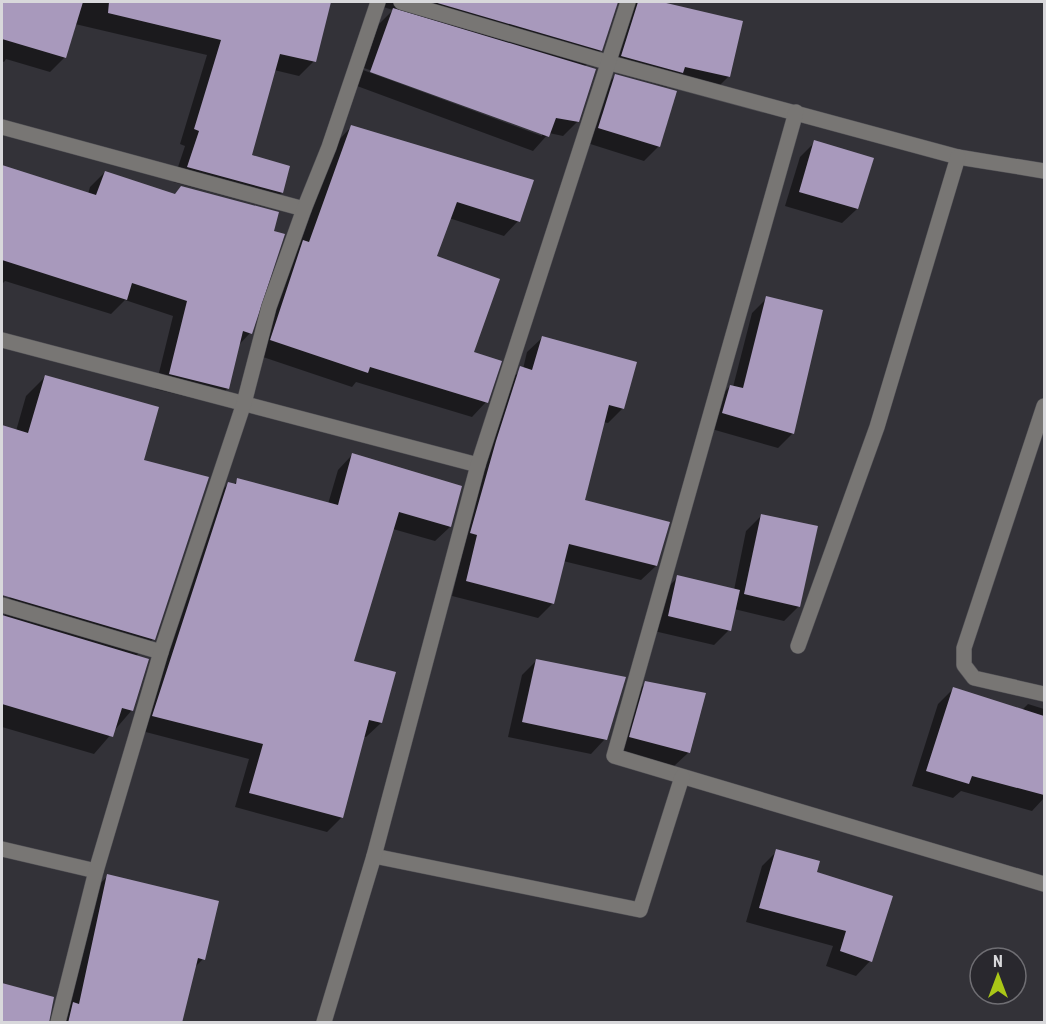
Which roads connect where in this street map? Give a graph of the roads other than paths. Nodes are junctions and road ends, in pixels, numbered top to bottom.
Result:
1 (378, 2) edge
2 (401, 2) edge
3 (628, 2) edge
4 (610, 63) junction
5 (796, 112) junction
6 (2, 127) edge
7 (958, 157) junction
8 (1044, 171) edge
9 (304, 209) junction
10 (2, 340) edge
11 (244, 403) junction
12 (1044, 406) edge
13 (478, 465) junction
14 (2, 605) edge
15 (798, 646) dead end
16 (161, 652) junction
17 (1044, 694) edge
18 (682, 777) junction
19 (2, 849) edge
20 (374, 856) junction
21 (96, 872) junction
22 (1044, 884) edge
23 (58, 1023) edge
24 (324, 1023) edge

1 - 9 street
2 - 4 street
3 - 4 street
4 - 5 street
4 - 13 street
5 - 7 street
5 - 18 street
6 - 9 street
7 - 8 street
7 - 15 street
9 - 11 street
10 - 11 street
11 - 13 street
11 - 16 street
12 - 17 street
13 - 20 street
14 - 16 street
16 - 21 street
18 - 20 street
18 - 22 street
19 - 21 street
20 - 24 street
21 - 23 street

